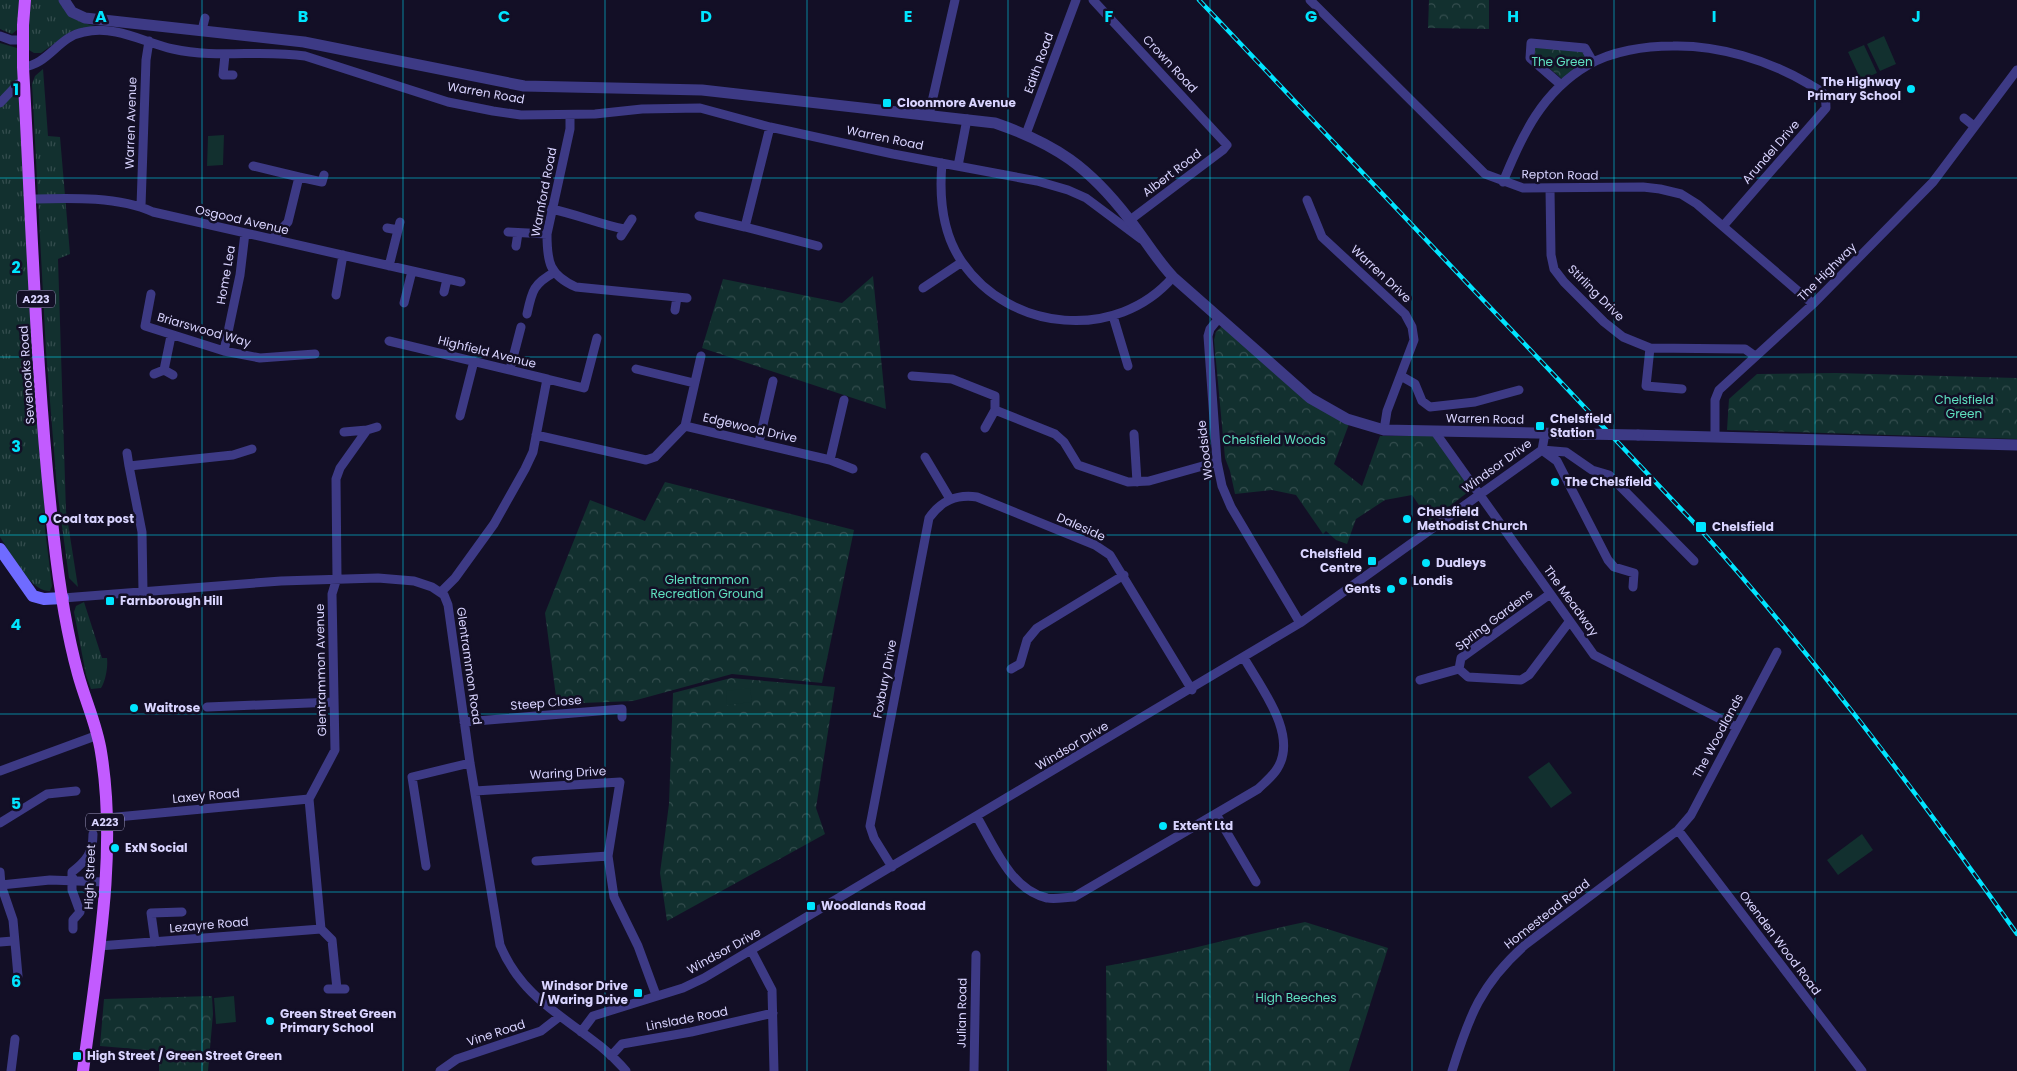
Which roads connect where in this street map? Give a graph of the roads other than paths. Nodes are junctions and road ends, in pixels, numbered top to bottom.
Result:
1 (25, 0) edge
2 (64, 0) edge
3 (955, 0) edge
4 (1076, 0) edge
5 (1093, 0) edge
6 (1310, 0) edge
7 (205, 18) dead end
8 (202, 30) junction
9 (0, 36) edge
10 (23, 40) junction
11 (149, 41) junction
12 (225, 55) junction
13 (1593, 62) junction
14 (24, 67) junction
15 (2017, 70) edge
16 (233, 76) dead end
17 (24, 81) junction
18 (1560, 84) junction
19 (0, 103) edge
20 (570, 115) junction
21 (929, 115) junction
22 (1964, 118) dead end
23 (967, 119) junction
24 (1974, 126) junction
25 (770, 127) junction
26 (1026, 134) junction
27 (1227, 145) joint
28 (942, 164) junction
29 (253, 166) dead end
30 (958, 166) junction
31 (324, 175) dead end
32 (299, 177) junction
33 (1503, 182) junction
34 (1550, 190) junction
35 (31, 199) junction
36 (1307, 200) dead end
37 (141, 206) junction
38 (551, 209) junction
39 (699, 216) dead end
40 (632, 219) dead end
41 (1130, 220) junction
42 (1724, 225) junction
43 (745, 227) junction
44 (387, 228) dead end
45 (508, 232) dead end
46 (245, 233) junction
47 (518, 233) junction
48 (547, 234) junction
49 (272, 239) junction
50 (1143, 241) junction
51 (516, 246) dead end
52 (818, 246) dead end
53 (344, 255) junction
54 (962, 262) junction
55 (389, 266) junction
56 (412, 271) junction
57 (555, 272) junction
58 (1173, 277) junction
59 (447, 279) junction
60 (461, 282) dead end
61 (923, 288) dead end
62 (444, 292) dead end
63 (336, 295) dead end
64 (676, 297) junction
65 (687, 298) dead end
66 (153, 300) dead end
67 (404, 303) dead end
68 (1813, 304) junction
69 (675, 310) dead end
70 (526, 314) dead end
71 (1113, 316) junction
72 (1219, 318) junction
73 (521, 327) dead end
74 (172, 336) junction
75 (598, 338) dead end
76 (389, 341) dead end
77 (1650, 348) junction
78 (224, 350) junction
79 (315, 354) dead end
80 (701, 356) dead end
81 (1755, 356) junction
82 (474, 361) junction
83 (1128, 366) dead end
84 (510, 369) junction
85 (636, 369) dead end
86 (164, 370) junction
87 (154, 374) dead end
88 (173, 375) dead end
89 (1401, 376) junction
90 (917, 379) dead end
91 (547, 380) junction
92 (773, 381) dead end
93 (694, 383) junction
94 (1682, 389) dead end
95 (1519, 390) dead end
96 (844, 400) dead end
97 (995, 410) junction
98 (460, 416) dead end
99 (685, 426) junction
100 (377, 427) dead end
101 (985, 428) dead end
102 (367, 430) junction
103 (1384, 430) junction
104 (344, 432) dead end
105 (1436, 432) junction
106 (1545, 433) junction
107 (1134, 434) dead end
108 (536, 435) junction
109 (1715, 437) junction
110 (759, 442) junction
111 (2017, 445) edge
112 (252, 449) dead end
113 (1542, 450) junction
114 (126, 453) dead end
115 (925, 457) dead end
116 (830, 460) junction
117 (1217, 462) junction
118 (130, 466) junction
119 (853, 469) dead end
120 (1137, 482) junction
121 (1479, 494) junction
122 (950, 499) junction
123 (0, 549) edge
124 (1694, 561) dead end
125 (1124, 575) junction
126 (337, 578) junction
127 (1633, 586) dead end
128 (143, 592) junction
129 (441, 592) junction
130 (1550, 594) junction
131 (63, 598) junction
132 (1569, 622) junction
133 (1300, 624) junction
134 (1777, 652) dead end
135 (1244, 658) junction
136 (1011, 669) dead end
137 (1458, 669) junction
138 (1420, 680) dead end
139 (1192, 690) junction
140 (334, 702) junction
141 (212, 710) dead end
142 (622, 717) dead end
143 (464, 722) junction
144 (1736, 727) junction
145 (98, 735) junction
146 (470, 762) junction
147 (0, 771) edge
148 (76, 791) dead end
149 (475, 791) junction
150 (309, 799) junction
151 (1216, 814) junction
152 (977, 817) junction
153 (106, 818) junction
154 (0, 823) edge
155 (1678, 830) junction
156 (94, 834) dead end
157 (608, 856) junction
158 (536, 861) dead end
159 (426, 866) dead end
160 (892, 867) junction
161 (0, 872) edge
162 (72, 882) junction
163 (105, 882) junction
164 (1256, 882) dead end
165 (1, 885) junction
166 (182, 912) dead end
167 (321, 928) junction
168 (73, 929) dead end
169 (14, 941) junction
170 (0, 942) edge
171 (154, 942) junction
172 (99, 946) junction
173 (751, 950) junction
174 (976, 955) dead end
175 (18, 976) dead end
176 (336, 989) dead end
177 (656, 995) junction
178 (772, 1013) junction
179 (559, 1017) junction
180 (580, 1032) junction
181 (15, 1039) dead end
182 (611, 1056) junction
183 (444, 1070) edge
184 (12, 1071) edge
185 (83, 1071) edge
186 (626, 1071) edge
187 (774, 1071) edge
188 (974, 1071) edge
189 (1452, 1071) edge
190 (1862, 1071) edge

1 - 10 main road, Sevenoaks Road / A223
2 - 8 street, Warren Road
3 - 21 street
4 - 26 street, Edith Road
5 - 27 street, Crown Road
6 - 33 street, Repton Road
7 - 8 street
8 - 21 street, Warren Road
9 - 10 street
10 - 14 main road, Sevenoaks Road / A223
11 - 12 street, Warren Road
11 - 14 street, Warren Road
11 - 37 street, Warren Avenue
12 - 16 street
12 - 20 street, Warren Road
13 - 18 street, Arundel Drive
13 - 18 street
13 - 42 street, Arundel Drive
14 - 17 main road, Sevenoaks Road / A223
15 - 24 street, The Highway
17 - 19 street
17 - 35 main road, Sevenoaks Road / A223
18 - 33 street, Arundel Drive
20 - 25 street, Warren Road
20 - 38 street, Warnford Road
21 - 23 street, Warren Road
22 - 24 street
23 - 26 street, Warren Road
23 - 30 street
24 - 68 street, The Highway
25 - 28 street, Warren Road
25 - 43 street
26 - 41 street, Warren Road
27 - 41 street, Albert Road
28 - 30 street, Warren Road
28 - 54 street
29 - 32 street
30 - 50 street, Warren Road
31 - 32 street
32 - 49 street
33 - 34 street, Repton Road
34 - 42 street, Repton Road
34 - 77 street, Stirling Drive
35 - 37 street, Osgood Avenue
35 - 131 main road, Sevenoaks Road / A223
36 - 89 street, Warren Drive
37 - 46 street, Osgood Avenue
38 - 40 street
38 - 48 street, Warnford Road
39 - 43 street
41 - 50 street, Warren Road
42 - 68 street, Repton Road
43 - 52 street
44 - 55 street
45 - 47 street
46 - 49 street, Osgood Avenue
46 - 78 street, Home Lea
47 - 48 street
47 - 51 street
48 - 57 street, Warnford Road
49 - 53 street, Osgood Avenue
50 - 58 street, Warren Road
53 - 55 street, Osgood Avenue
53 - 63 street
54 - 61 street
54 - 71 street
55 - 56 street, Osgood Avenue
56 - 59 street, Osgood Avenue
56 - 67 street
57 - 64 street
57 - 70 street
58 - 71 street
58 - 72 street, Warren Road
59 - 60 street, Osgood Avenue
59 - 62 street
64 - 65 street
64 - 69 street
66 - 74 street, Briarswood Way
68 - 81 street, The Highway
71 - 83 street
72 - 103 street, Warren Road
72 - 117 street, Woodside
73 - 84 street
74 - 78 street, Briarswood Way
74 - 86 street
75 - 91 street
76 - 82 street, Highfield Avenue
77 - 81 street, Stirling Drive
77 - 94 street
78 - 79 street, Briarswood Way
80 - 93 street
81 - 109 street, The Highway
82 - 84 street, Highfield Avenue
82 - 98 street
84 - 91 street, Highfield Avenue
85 - 93 street
86 - 87 street
86 - 88 street
89 - 95 street
89 - 103 street, Warren Drive
90 - 97 street
91 - 108 street, Highfield Avenue
92 - 110 street
93 - 99 street
96 - 116 street
97 - 101 street
97 - 120 street
99 - 108 street, Edgewood Drive
99 - 110 street, Edgewood Drive
100 - 102 street
102 - 104 street
102 - 126 street, Glentrammon Avenue
103 - 105 street, Warren Road
105 - 106 street, Warren Road
105 - 121 street, The Meadway
106 - 109 street, Warren Road, bridge
106 - 113 street, Windsor Drive
107 - 120 street
108 - 129 street, Highfield Avenue
109 - 111 street, Warren Road
110 - 116 street, Edgewood Drive
112 - 118 street
113 - 121 street, Windsor Drive
113 - 124 street
113 - 127 street
114 - 118 street
115 - 122 street
116 - 119 street, Edgewood Drive
117 - 120 street
117 - 133 street, Woodside
118 - 128 street
121 - 130 street, The Meadway
121 - 133 street, Windsor Drive
122 - 125 street, Daleside
122 - 160 street, Foxbury Drive
123 - 131 main road
125 - 136 street
125 - 139 street, Daleside
126 - 128 street
126 - 129 street
126 - 140 street, Glentrammon Avenue
128 - 131 street
129 - 143 street, Glentrammon Road
130 - 132 street, The Meadway
130 - 137 street, Spring Gardens
131 - 145 main road, High Street / A223
132 - 137 street, Spring Gardens
132 - 144 street, The Meadway
133 - 135 street, Windsor Drive
134 - 144 street, The Woodlands
135 - 139 street, Windsor Drive
135 - 151 street
137 - 138 street, Spring Gardens
139 - 152 street, Windsor Drive
140 - 141 street
140 - 150 street, Glentrammon Avenue
142 - 143 street, Steep Close
143 - 146 street, Glentrammon Road
144 - 155 street, The Woodlands
145 - 147 street
145 - 153 main road, High Street / A223
146 - 149 street, Glentrammon Road
146 - 159 street
148 - 154 street
149 - 157 street, Waring Drive
149 - 179 street, Glentrammon Road
150 - 153 street, Laxey Road
150 - 167 street
151 - 152 street
151 - 164 street
152 - 160 street, Windsor Drive
153 - 163 main road, High Street / A223
155 - 189 street, Homestead Road
155 - 190 street, Oxenden Wood Road
156 - 162 street
157 - 158 street
157 - 177 street, Waring Drive
160 - 173 street, Windsor Drive
161 - 165 street
162 - 163 street
162 - 165 street
162 - 168 street
163 - 172 main road, High Street / A223
165 - 169 street
166 - 171 street
167 - 171 street, Lezayre Road
167 - 176 street
169 - 170 street
169 - 175 street
171 - 172 street, Lezayre Road
172 - 185 main road, High Street / A223
173 - 177 street, Windsor Drive
173 - 178 street
174 - 188 street, Julian Road
177 - 180 street, Windsor Drive
178 - 182 street, Linslade Road
178 - 187 street
179 - 180 street, Glentrammon Road
179 - 183 street, Vine Road
180 - 182 street, Glentrammon Road
181 - 184 street
182 - 186 street, Glentrammon Road

